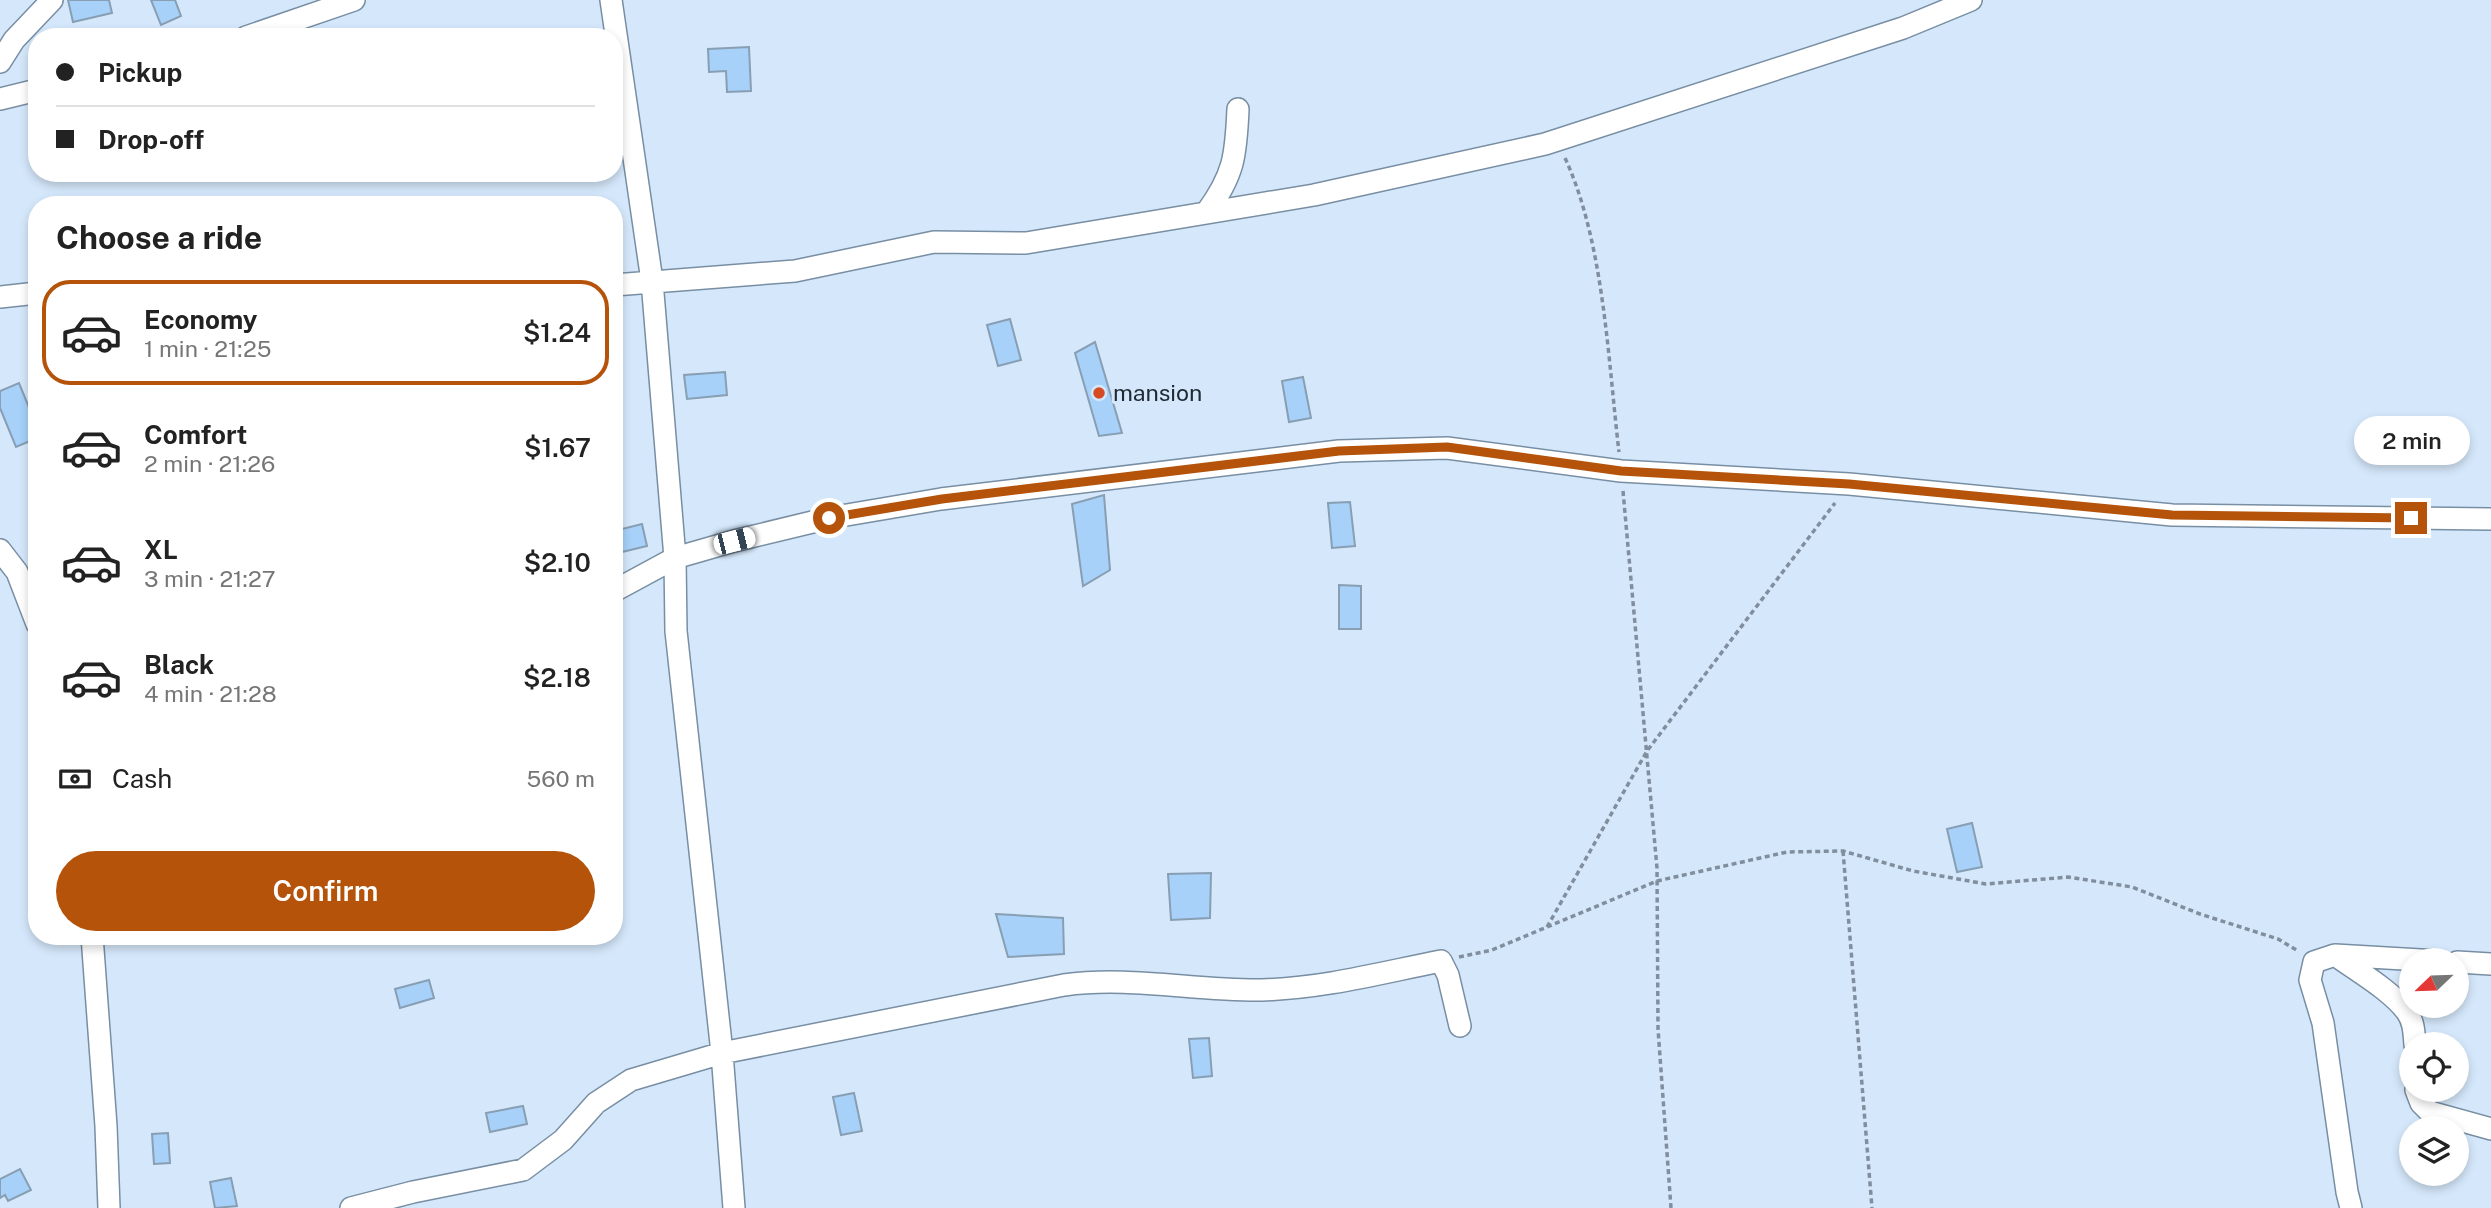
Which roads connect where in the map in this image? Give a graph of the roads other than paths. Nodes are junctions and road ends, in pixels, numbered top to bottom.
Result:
1 (52, 0) edge
2 (354, 0) edge
3 (611, 0) edge
4 (1971, 0) edge
5 (272, 28) edge
6 (615, 28) edge
7 (0, 62) edge
8 (623, 82) edge
9 (28, 92) edge
10 (0, 99) edge
11 (1238, 109) dead end
12 (1206, 213) junction
13 (652, 281) junction
14 (623, 284) edge
15 (28, 294) edge
16 (0, 297) edge
17 (2491, 519) edge
18 (0, 550) edge
19 (676, 558) junction
20 (623, 586) edge
21 (28, 601) edge
22 (93, 945) edge
23 (2336, 955) junction
24 (2399, 959) edge
25 (2469, 963) edge
26 (2491, 964) edge
27 (1460, 1026) dead end
28 (2414, 1032) edge
29 (722, 1053) junction
30 (2421, 1102) edge
31 (2491, 1129) edge
32 (109, 1208) edge
33 (351, 1208) edge
34 (734, 1208) edge
35 (2351, 1208) edge

1 - 7 street
2 - 5 street
3 - 6 street
4 - 12 street
8 - 13 street
9 - 10 street
11 - 12 street
12 - 13 street
13 - 14 street
13 - 19 street
15 - 16 street
17 - 19 street
18 - 21 street
19 - 20 street
19 - 29 street
22 - 32 street
23 - 24 street
23 - 28 street
23 - 35 street
25 - 26 street
27 - 29 street
29 - 33 street
29 - 34 street
30 - 31 street

